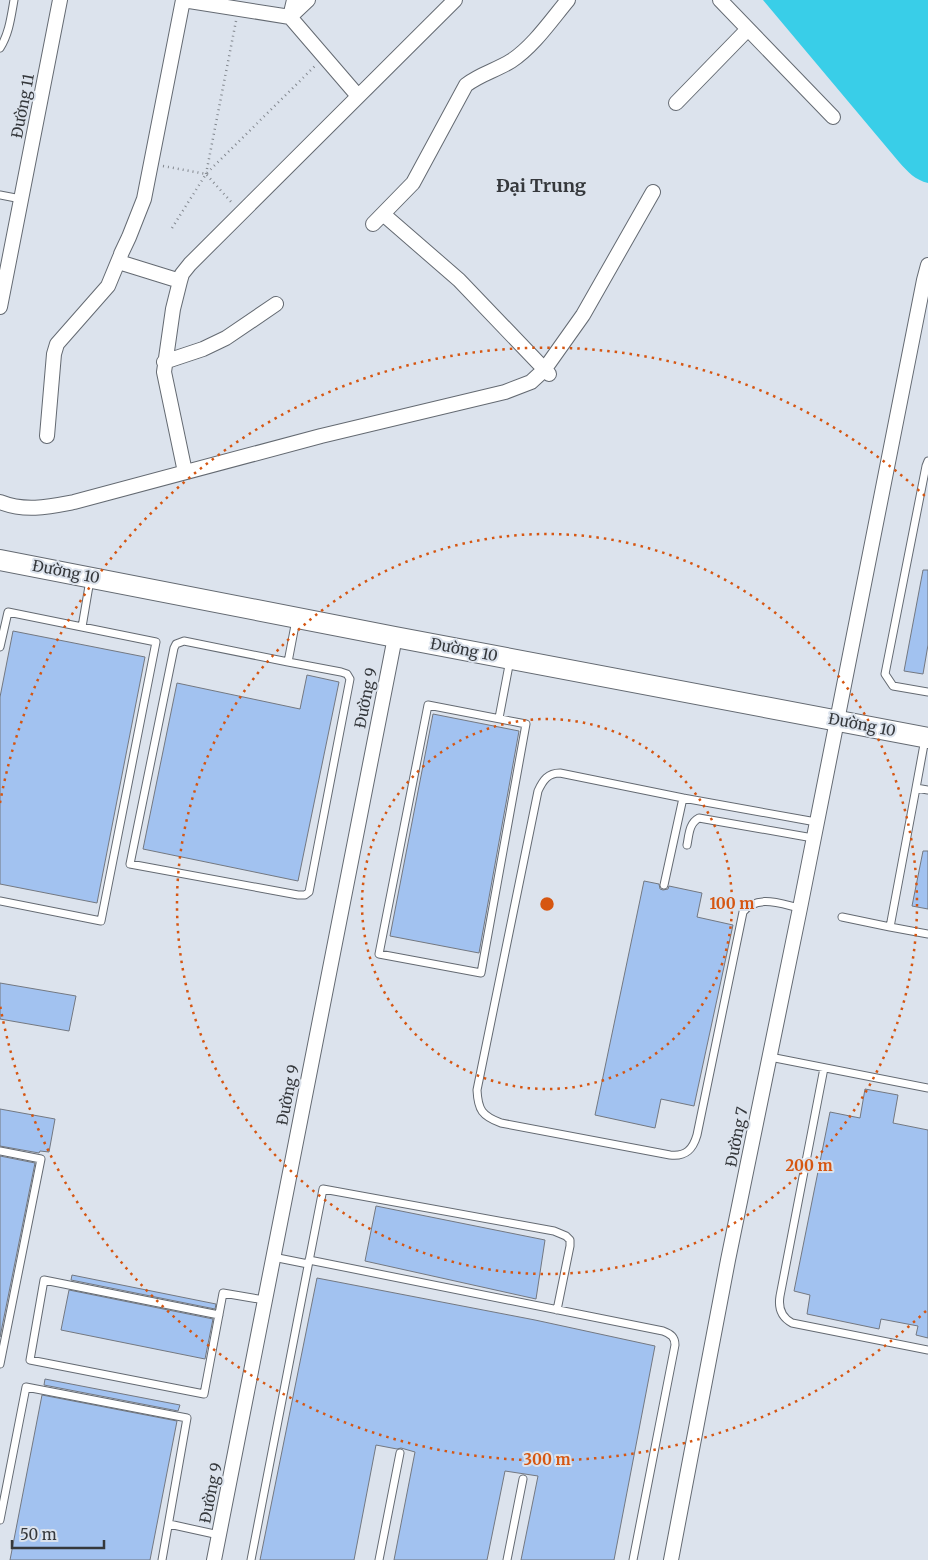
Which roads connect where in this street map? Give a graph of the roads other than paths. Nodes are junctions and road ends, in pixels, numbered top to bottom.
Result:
1 (14, 0) edge
2 (60, 0) edge
3 (183, 0) edge
4 (294, 0) edge
5 (308, 0) edge
6 (455, 0) edge
7 (568, 0) edge
8 (720, 0) edge
9 (290, 17) junction
10 (748, 29) junction
11 (0, 48) edge
12 (358, 96) junction
13 (676, 103) dead end
14 (833, 117) dead end
15 (653, 192) dead end
16 (0, 194) edge
17 (21, 199) junction
18 (120, 257) junction
19 (928, 268) edge
20 (180, 281) junction
21 (276, 304) dead end
22 (0, 307) edge
23 (164, 362) junction
24 (546, 372) junction
25 (47, 436) dead end
26 (928, 461) edge
27 (185, 472) junction
28 (0, 502) edge
29 (0, 560) edge
30 (91, 577) junction
31 (296, 617) junction
32 (82, 627) junction
33 (395, 637) junction
34 (0, 647) edge
35 (511, 659) junction
36 (288, 662) junction
37 (928, 692) edge
38 (499, 718) junction
39 (836, 720) junction
40 (927, 737) edge
41 (916, 788) junction
42 (928, 790) edge
43 (684, 798) junction
44 (816, 822) junction
45 (813, 838) junction
46 (687, 845) dead end
47 (664, 885) dead end
48 (0, 901) edge
49 (800, 908) junction
50 (842, 917) dead end
51 (890, 927) junction
52 (928, 934) edge
53 (770, 1057) junction
54 (824, 1068) junction
55 (928, 1088) edge
56 (0, 1151) edge
57 (273, 1257) junction
58 (309, 1262) junction
59 (264, 1300) junction
60 (557, 1310) junction
61 (219, 1314) junction
62 (928, 1350) edge
63 (0, 1364) edge
64 (400, 1453) dead end
65 (523, 1479) dead end
66 (0, 1520) edge
67 (169, 1524) junction
68 (219, 1535) junction
69 (162, 1560) edge
70 (214, 1560) edge
71 (251, 1560) edge
72 (379, 1560) edge
73 (508, 1560) edge
74 (633, 1560) edge
75 (672, 1560) edge

1 - 11 lane
2 - 17 street, Đường 11
3 - 9 street
3 - 18 street
4 - 9 street
5 - 9 street
6 - 12 street
7 - 24 street
8 - 10 street
9 - 12 street
10 - 13 street
10 - 14 street
12 - 20 street
15 - 24 street
16 - 17 lane
17 - 22 street, Đường 11
18 - 20 street
18 - 25 street
19 - 39 street, Đường 7
20 - 23 street
21 - 23 street
23 - 27 street
24 - 27 street
26 - 37 lane
27 - 28 street
29 - 30 street, Đường 10
30 - 31 street, Đường 10
30 - 32 lane
31 - 33 street, Đường 10
31 - 36 lane
32 - 34 lane
32 - 48 lane
33 - 35 street, Đường 10
33 - 57 street, Đường 9
35 - 38 lane
35 - 39 street, Đường 10
36 - 36 lane
38 - 38 lane
39 - 40 street, Đường 10
39 - 44 street, Đường 7
40 - 41 lane
41 - 42 lane
41 - 51 lane
43 - 44 lane
43 - 47 lane
43 - 49 lane
44 - 45 street, Đường 7
45 - 46 lane
45 - 49 street, Đường 7
49 - 53 street, Đường 7
50 - 51 lane
51 - 52 lane
53 - 54 lane
53 - 75 street, Đường 7
54 - 55 lane
54 - 62 lane
56 - 63 lane
57 - 58 lane
57 - 59 street, Đường 9
58 - 60 lane
58 - 60 lane
58 - 71 lane
59 - 61 lane
59 - 68 street, Đường 9
60 - 74 lane
61 - 61 lane
64 - 72 lane
65 - 73 lane
66 - 67 lane
67 - 68 lane
67 - 69 lane
68 - 70 street, Đường 9

